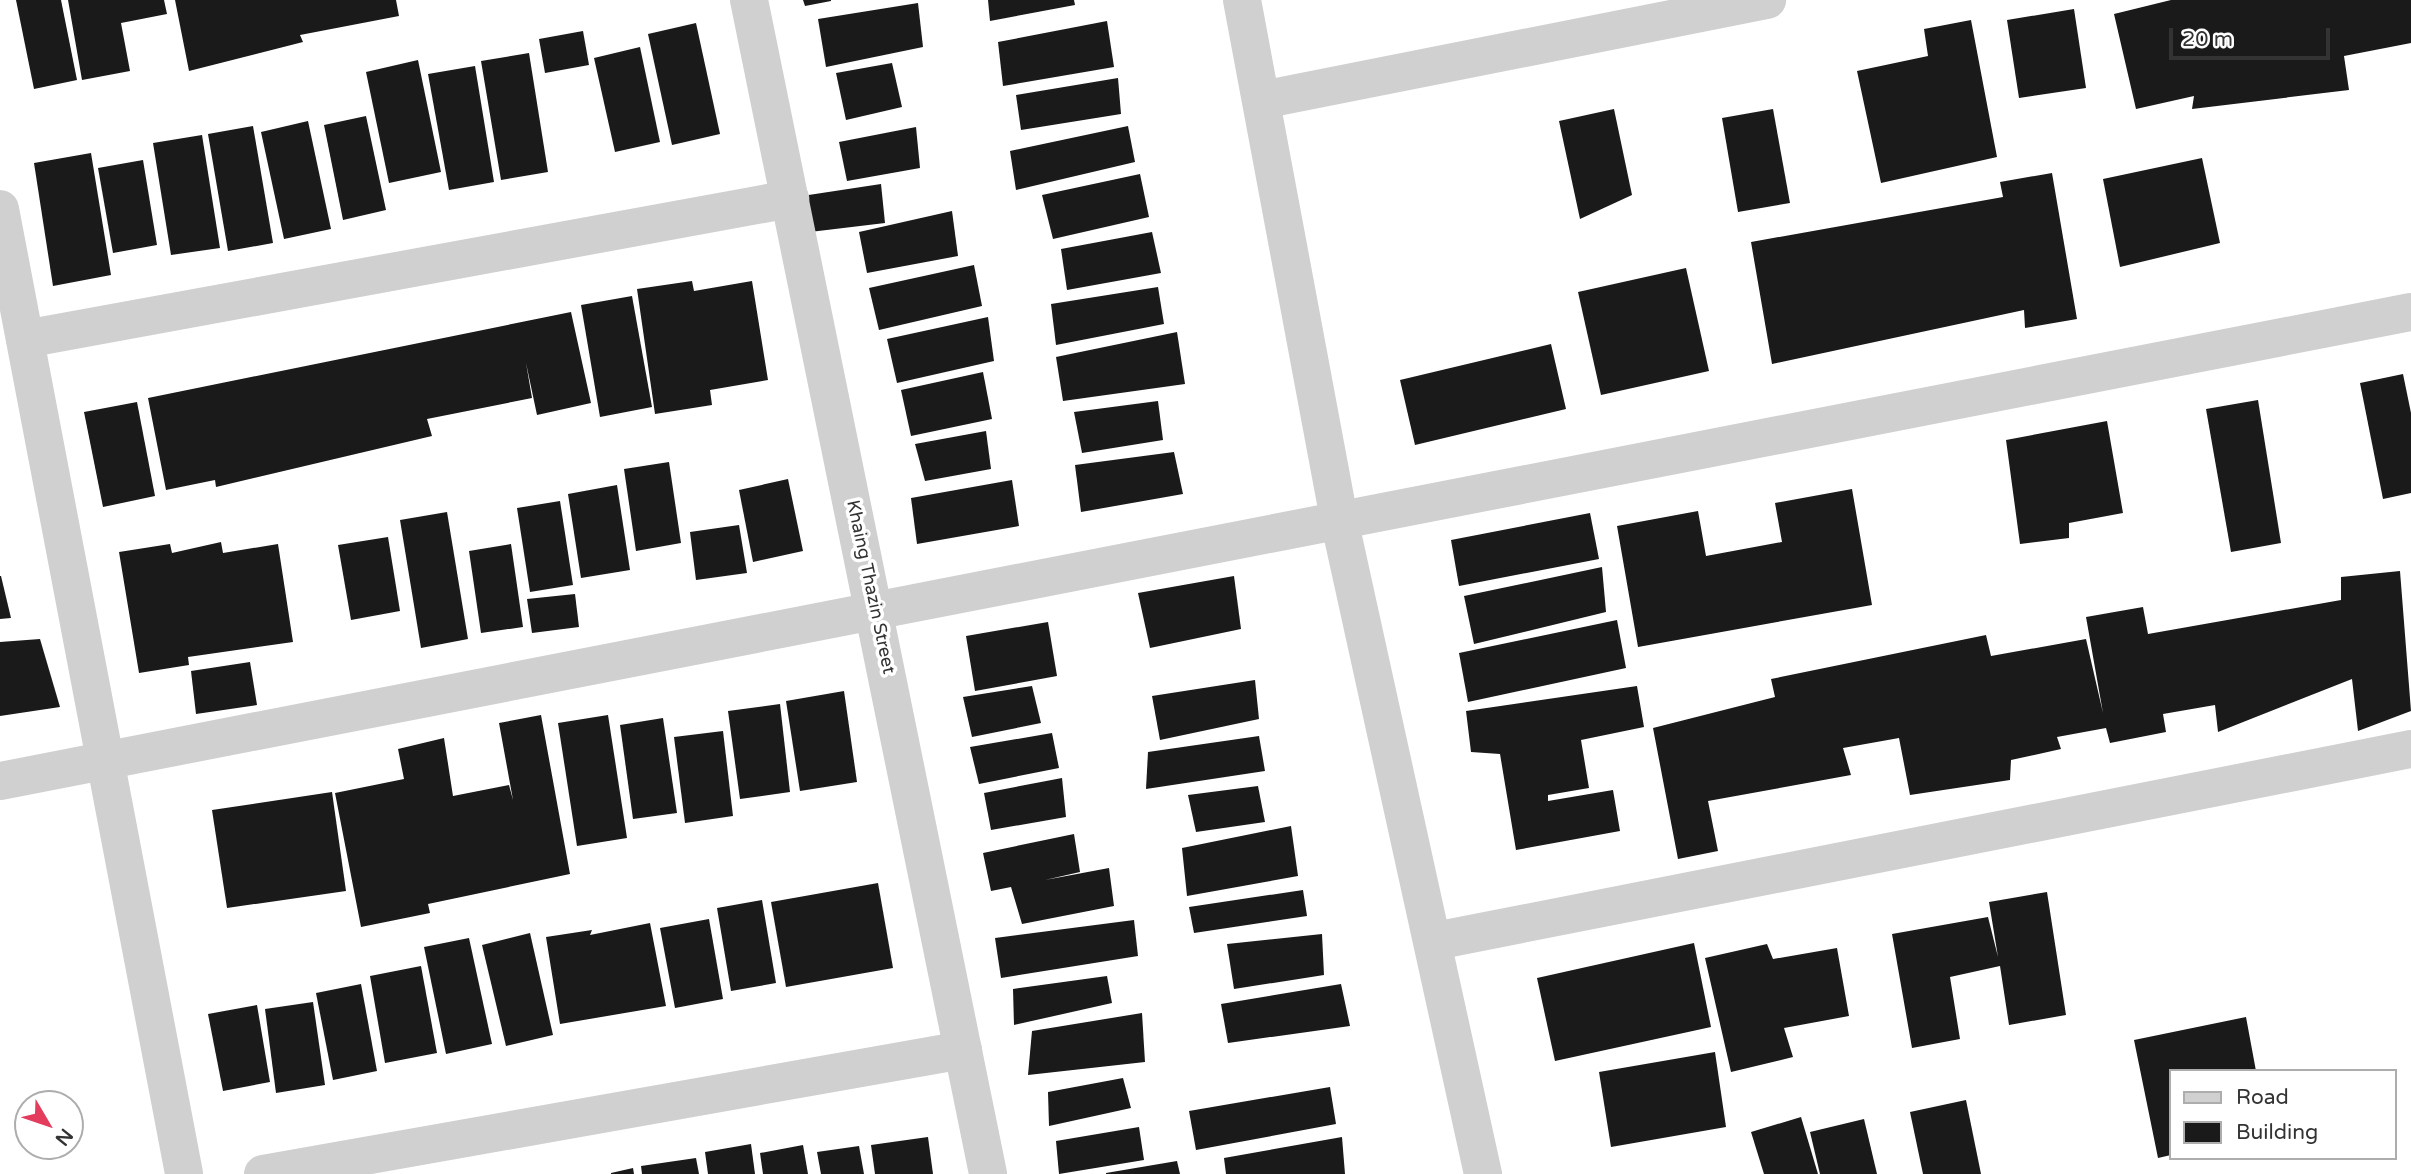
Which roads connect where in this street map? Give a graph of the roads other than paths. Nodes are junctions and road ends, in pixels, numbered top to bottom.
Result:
1 (749, 0) edge
2 (1242, 0) edge
3 (1767, 0) edge
4 (1262, 100) junction
5 (790, 199) junction
6 (0, 209) edge
7 (2411, 313) edge
8 (25, 339) junction
9 (1339, 519) junction
10 (876, 612) junction
11 (2411, 749) edge
12 (105, 761) junction
13 (0, 782) edge
14 (1435, 941) junction
15 (962, 1050) junction
16 (184, 1174) edge
17 (263, 1174) edge
18 (988, 1174) edge
19 (1483, 1174) edge

1 - 5 street, Khaing Thazin Street
2 - 4 street
3 - 4 street
4 - 9 street
5 - 8 street
5 - 10 street, Khaing Thazin Street
6 - 8 street
7 - 9 street
8 - 12 street
9 - 10 street
9 - 14 street
10 - 12 street
10 - 15 street, Khaing Thazin Street
11 - 14 street
12 - 13 street
12 - 16 street
14 - 19 street
15 - 17 street
15 - 18 street, Khaing Thazin Street

